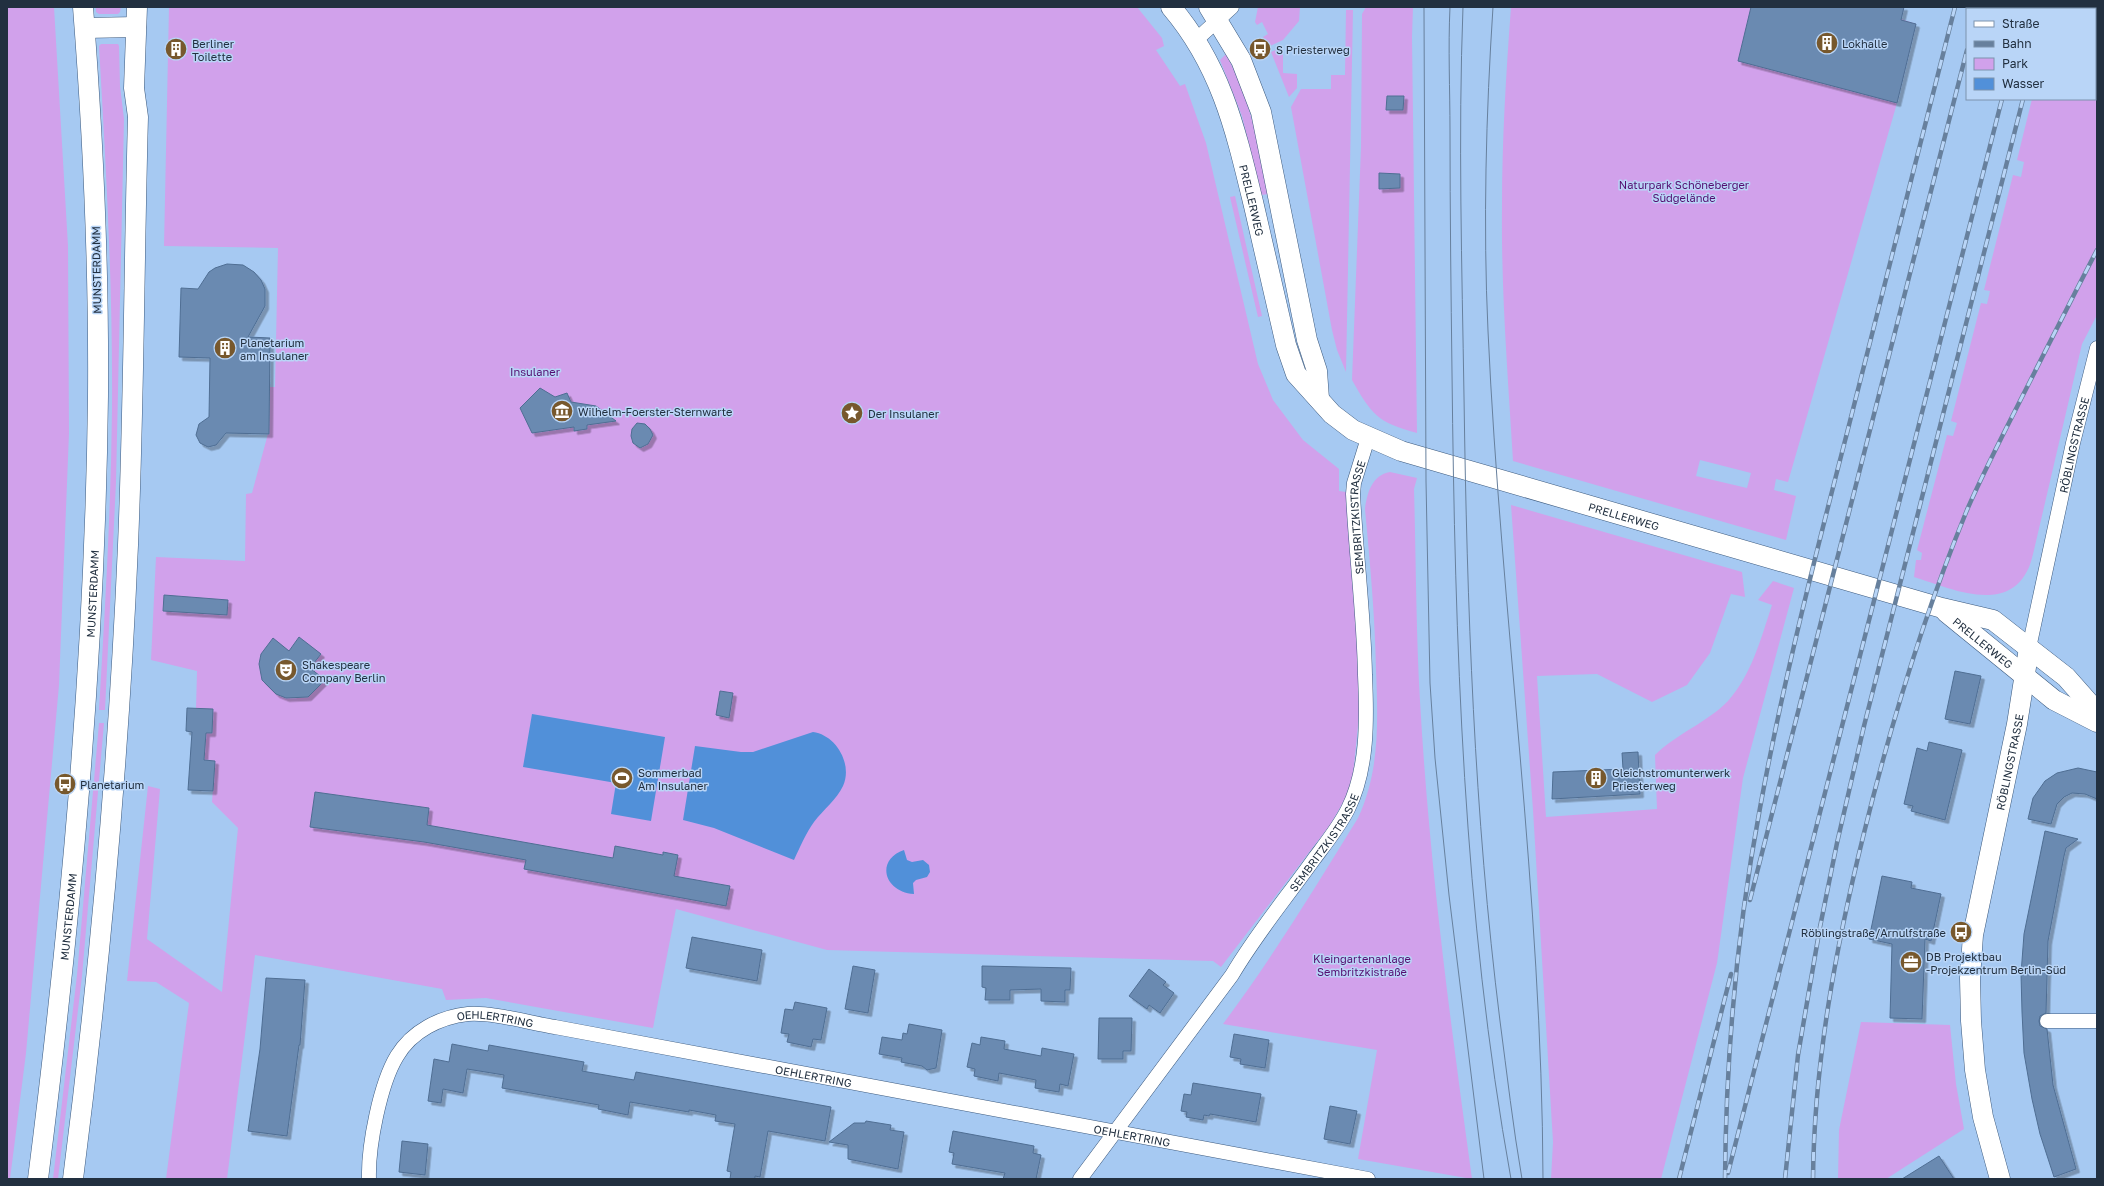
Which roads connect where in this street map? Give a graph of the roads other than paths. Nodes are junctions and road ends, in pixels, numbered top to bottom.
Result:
1 (83, 7) edge
2 (137, 7) edge
3 (1171, 7) edge
4 (1220, 11) edge
5 (136, 27) junction
6 (84, 28) junction
7 (1196, 40) junction
8 (2097, 348) edge
9 (1319, 399) junction
10 (1368, 438) junction
11 (1942, 608) junction
12 (2029, 648) junction
13 (2025, 676) junction
14 (2097, 712) edge
15 (2097, 722) edge
16 (2047, 1021) dead end
17 (2097, 1021) edge
18 (1114, 1131) junction
19 (38, 1179) edge
20 (73, 1179) edge
21 (370, 1179) edge
22 (1080, 1179) edge
23 (1368, 1179) edge
24 (2000, 1179) edge

1 - 6 main road, MUNSTERDAMM
2 - 5 main road
3 - 7 main road, PRELLERWEG
4 - 7 street
4 - 9 main road
5 - 6 main road
5 - 20 main road
6 - 19 main road, MUNSTERDAMM
7 - 9 main road, PRELLERWEG
8 - 12 street, RÖBLINGSTRASSE
9 - 10 main road, PRELLERWEG
10 - 11 main road, PRELLERWEG
10 - 18 street, SEMBRITZKISTRASSE
11 - 12 main road, PRELLERWEG
11 - 13 main road, PRELLERWEG
12 - 13 main road, RÖBLINGSTRASSE
12 - 14 main road, PRELLERWEG
13 - 15 main road, PRELLERWEG
13 - 24 main road, RÖBLINGSTRASSE
16 - 17 street
18 - 21 street, OEHLERTRING
18 - 22 street, SEMBRITZKISTRASSE
18 - 23 street, OEHLERTRING

